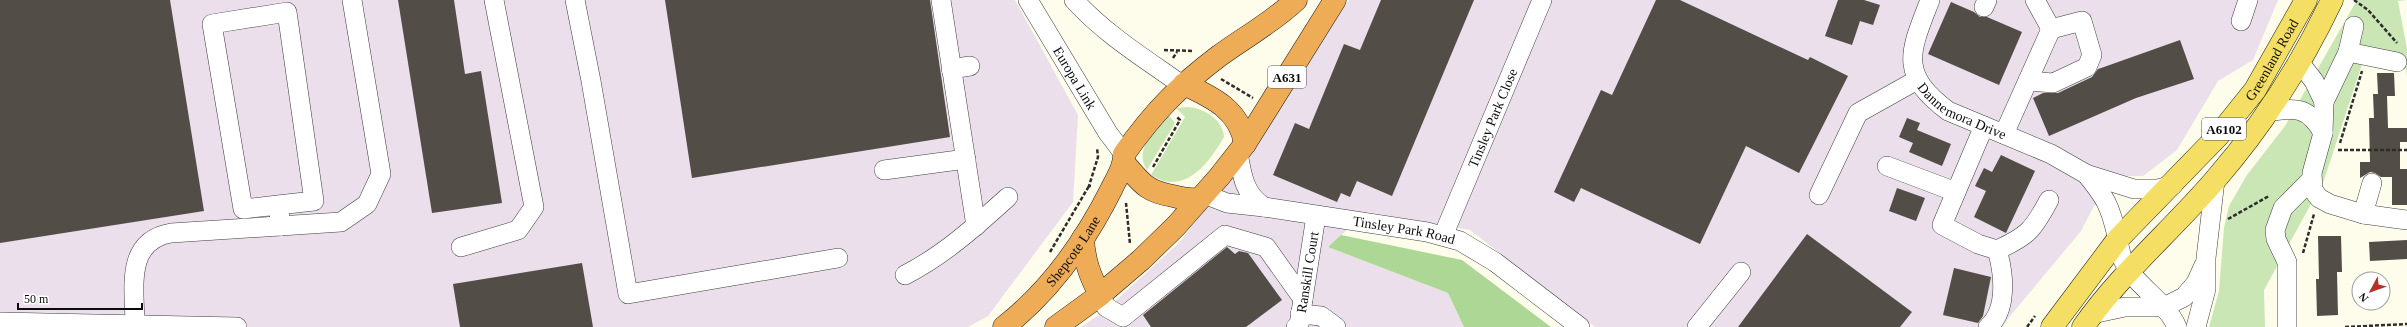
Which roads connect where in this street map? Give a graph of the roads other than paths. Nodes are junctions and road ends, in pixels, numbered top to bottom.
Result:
1 (352, 0) edge
2 (494, 0) edge
3 (575, 0) edge
4 (941, 0) edge
5 (1028, 0) edge
6 (1074, 0) edge
7 (1296, 0) edge
8 (1335, 0) edge
9 (1542, 0) edge
10 (1930, 0) edge
11 (2035, 0) edge
12 (2248, 0) edge
13 (2306, 0) edge
14 (2332, 0) edge
15 (2241, 21) dead end
16 (2354, 26) dead end
17 (2051, 30) junction
18 (2348, 52) junction
19 (2397, 53) road end
20 (2300, 63) junction
21 (970, 66) dead end
22 (951, 69) junction
23 (1917, 80) junction
24 (2028, 81) junction
25 (1183, 84) junction
26 (2324, 102) junction
27 (2269, 112) junction
28 (1984, 126) junction
29 (2322, 133) junction
30 (2004, 134) junction
31 (1241, 148) junction
32 (966, 159) junction
33 (1124, 159) junction
34 (1887, 166) dead end
35 (884, 170) dead end
36 (2086, 174) junction
37 (2215, 180) junction
38 (2312, 180) junction
39 (2372, 183) dead end
40 (2174, 185) junction
41 (1956, 192) junction
42 (1819, 195) dead end
43 (1201, 196) junction
44 (1008, 197) dead end
45 (2049, 200) dead end
46 (278, 205) junction
47 (1264, 207) junction
48 (2363, 214) junction
49 (1316, 216) junction
50 (2407, 220) edge
51 (281, 226) junction
52 (976, 226) junction
53 (1443, 236) junction
54 (1083, 238) junction
55 (2118, 239) junction
56 (461, 247) dead end
57 (1997, 250) junction
58 (838, 258) dead end
59 (2206, 258) junction
60 (2130, 271) junction
61 (1741, 272) dead end
62 (906, 275) dead end
63 (1100, 295) junction
64 (2164, 307) junction
65 (1300, 313) edge
66 (2087, 321) edge
67 (0, 322) edge
68 (136, 326) junction
69 (1702, 326) edge
70 (237, 327) edge
71 (1004, 327) edge
72 (1056, 327) edge
73 (1336, 327) edge
74 (1580, 327) edge
75 (1988, 327) edge
76 (2052, 327) edge
77 (2177, 327) edge
78 (2196, 327) edge
79 (2287, 327) edge

1 - 51 street
2 - 56 street
3 - 58 street
4 - 22 street
5 - 33 street, Europa Link
6 - 25 street
7 - 25 highway, Shepcote Lane
8 - 31 highway, A631
9 - 53 street, Tinsley Park Close
10 - 23 street, Dannemora Drive
11 - 17 street
12 - 15 street
13 - 40 main road, Greenland Road / A6102
14 - 20 main road, Greenland Road / A6102
16 - 18 street
17 - 24 street
17 - 24 street
18 - 19 street
18 - 26 street
20 - 26 street
20 - 27 main road, Greenland Road / A6102
21 - 22 street
22 - 32 street
23 - 28 street, Dannemora Drive
23 - 42 street
24 - 30 street
25 - 31 highway
25 - 33 highway, Shepcote Lane
26 - 29 street
27 - 29 street
27 - 37 main road, Greenland Road / A6102
28 - 30 street, Dannemora Drive
28 - 41 street
29 - 38 street
30 - 36 street, Dannemora Drive
31 - 43 highway
31 - 47 street
32 - 35 street
32 - 52 street
33 - 43 highway
33 - 54 highway, Shepcote Lane
34 - 41 street
36 - 40 street, Dannemora Drive
36 - 55 street, Dannemora Drive
37 - 59 street, Greenland Road
37 - 60 main road, Greenland Road / A6102
38 - 48 street
38 - 79 street
39 - 48 street
40 - 55 main road, Greenland Road / A6102
41 - 57 street
43 - 47 street, Tinsley Park Road
43 - 63 highway
44 - 52 street
45 - 57 street
46 - 46 street
46 - 51 street
47 - 49 street, Tinsley Park Road
48 - 50 street
49 - 53 street, Tinsley Park Road
49 - 65 street, Ranskill Court
51 - 68 street
52 - 62 street
53 - 74 street, Tinsley Park Road
54 - 63 highway
54 - 71 highway, Shepcote Lane
55 - 60 street
55 - 76 main road, Greenland Road / A6102
57 - 75 street
59 - 64 street, Greenland Road
59 - 78 street, Greenland Road
60 - 64 street
60 - 66 main road, Greenland Road / A6102
61 - 69 street
63 - 65 street
63 - 72 highway
64 - 66 street, Greenland Road
64 - 77 street
65 - 73 street
67 - 68 street
68 - 70 street

